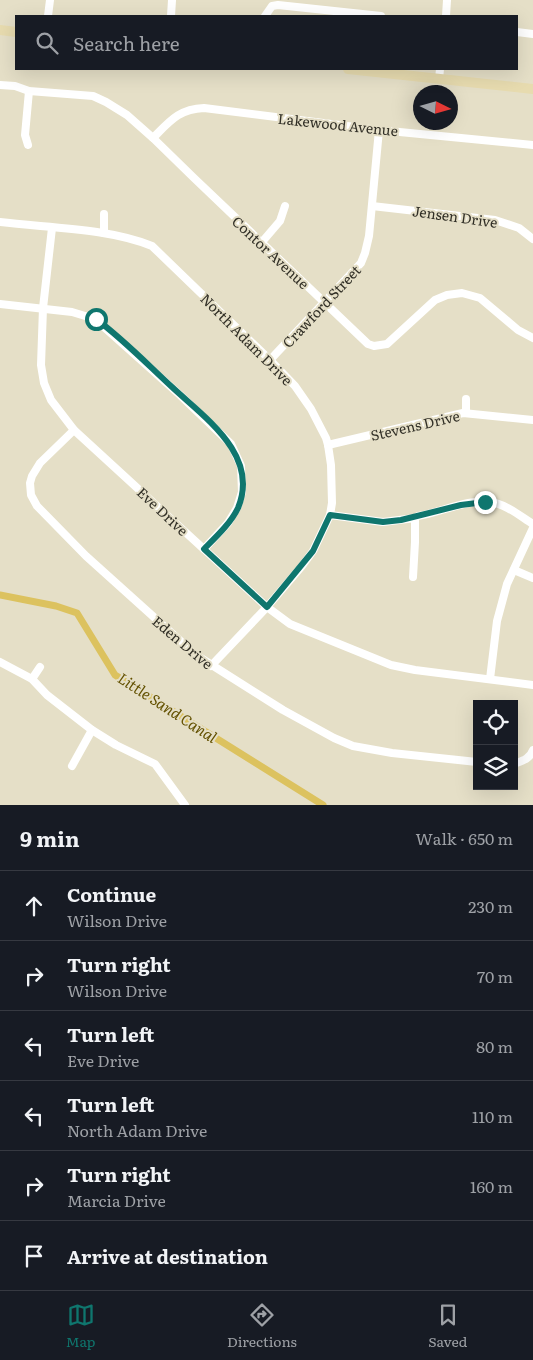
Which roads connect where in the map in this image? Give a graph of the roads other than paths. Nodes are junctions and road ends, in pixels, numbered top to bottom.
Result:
1 (50, 0) edge
2 (172, 0) edge
3 (447, 0) edge
4 (48, 15) edge
5 (171, 15) edge
6 (267, 15) edge
7 (372, 15) edge
8 (446, 15) edge
9 (0, 30) edge
10 (15, 32) edge
11 (518, 32) edge
12 (533, 34) edge
13 (366, 70) edge
14 (439, 74) edge
15 (0, 85) edge
16 (533, 89) edge
17 (28, 90) junction
18 (379, 130) junction
19 (153, 138) junction
20 (28, 145) dead end
21 (533, 145) edge
22 (284, 206) dead end
23 (372, 206) junction
24 (104, 214) dead end
25 (0, 222) edge
26 (52, 228) junction
27 (104, 233) junction
28 (533, 239) edge
29 (262, 242) junction
30 (324, 302) junction
31 (0, 304) edge
32 (43, 308) junction
33 (533, 338) edge
34 (270, 360) junction
35 (466, 399) dead end
36 (466, 413) junction
37 (533, 420) edge
38 (74, 430) junction
39 (328, 445) junction
40 (330, 515) junction
41 (415, 518) junction
42 (533, 526) edge
43 (204, 549) junction
44 (514, 570) junction
45 (413, 577) dead end
46 (533, 578) edge
47 (267, 607) junction
48 (0, 662) edge
49 (211, 666) junction
50 (40, 667) dead end
51 (32, 679) junction
52 (490, 679) junction
53 (533, 685) edge
54 (92, 730) junction
55 (533, 750) edge
56 (473, 762) edge
57 (518, 763) edge
58 (72, 766) dead end
59 (185, 805) edge

1 - 4 street
2 - 5 street
3 - 8 street
6 - 7 street
9 - 10 main road
11 - 12 street
13 - 14 main road
14 - 16 main road
15 - 17 street, Contor Avenue
17 - 19 street, Contor Avenue
17 - 20 street
18 - 19 street, Lakewood Avenue
18 - 21 street, Lakewood Avenue
18 - 23 street, Crawford Street
19 - 29 street, Contor Avenue
22 - 29 street
23 - 28 street, Jensen Drive
23 - 30 street, Crawford Street
24 - 27 street
25 - 26 street, North Adam Drive
26 - 27 street, North Adam Drive
26 - 32 street, Eve Drive
27 - 34 street, North Adam Drive
29 - 30 street, Contor Avenue
30 - 33 street, Contor Avenue
30 - 34 street, Crawford Street
31 - 32 street
32 - 38 street, Eve Drive
32 - 43 street
34 - 39 street, North Adam Drive
35 - 36 street
36 - 37 street, Stevens Drive
36 - 39 street, Stevens Drive
38 - 43 street, Eve Drive
38 - 49 street, Eden Drive
39 - 40 street, North Adam Drive
40 - 41 street
40 - 47 street, North Adam Drive
41 - 42 street
41 - 45 street
42 - 44 street
43 - 47 street, Eve Drive
44 - 46 street
44 - 52 street
47 - 49 street, North Adam Drive
47 - 52 street, Eve Drive
48 - 51 street
49 - 56 street, Eden Drive
50 - 51 street
51 - 54 street
52 - 53 street, Eve Drive
54 - 58 street
54 - 59 street
55 - 57 street

